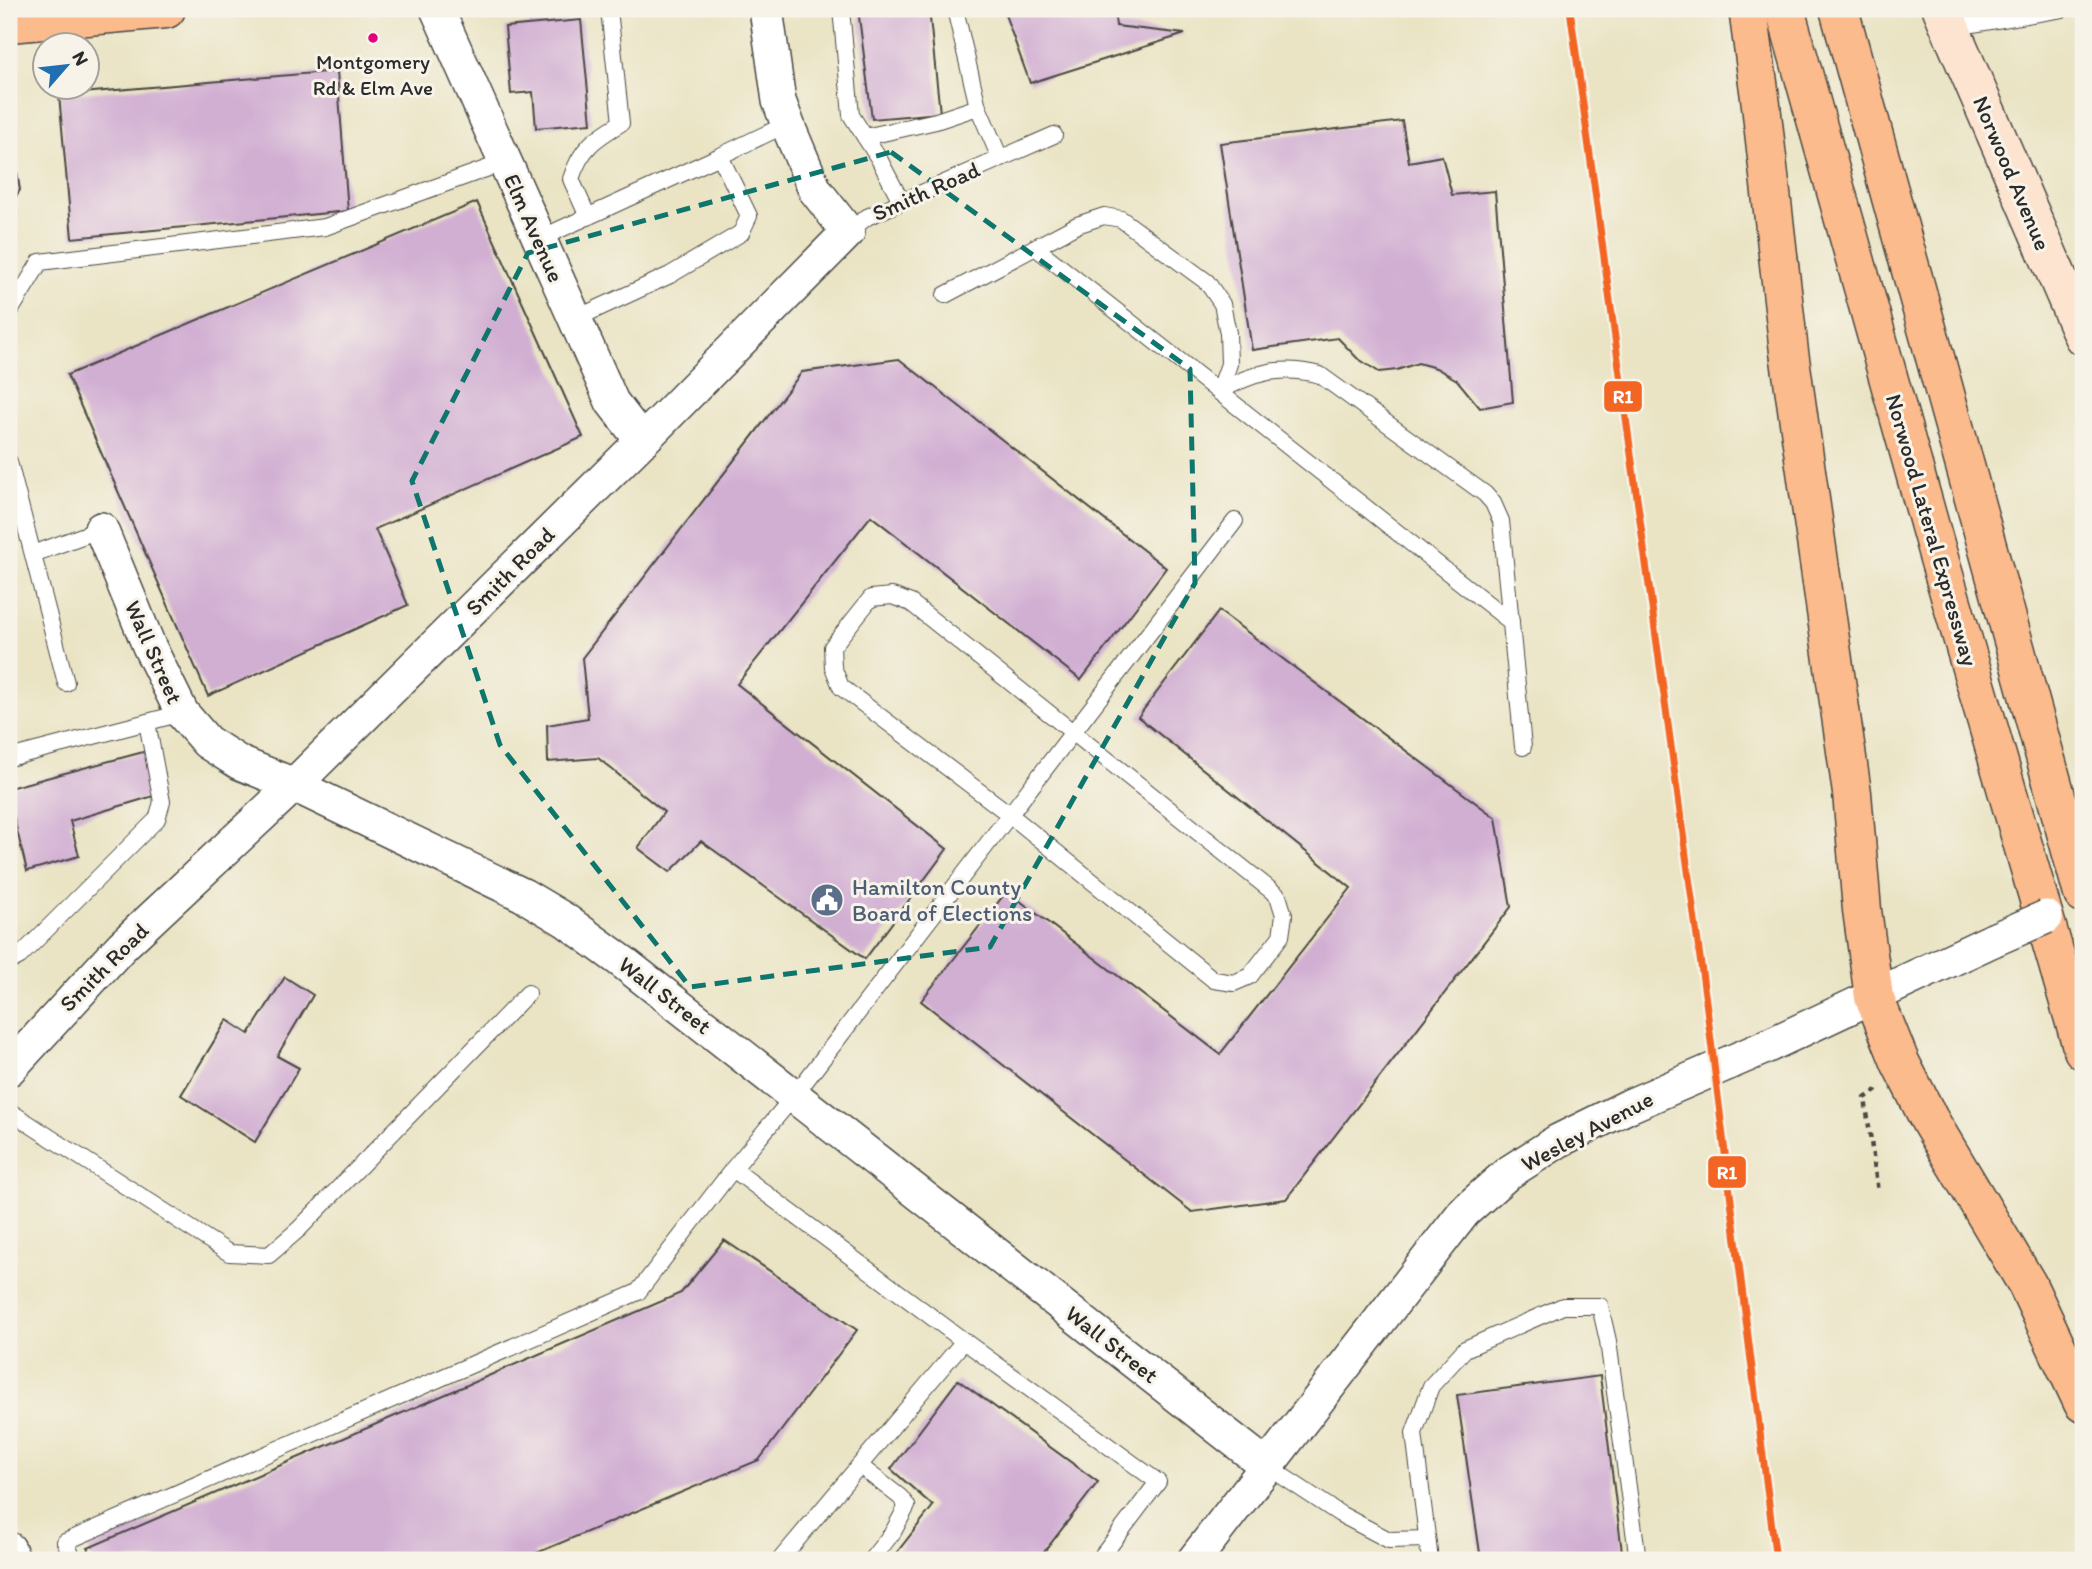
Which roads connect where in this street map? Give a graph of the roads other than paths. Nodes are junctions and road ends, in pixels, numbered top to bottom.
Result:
1 (166, 9) edge
2 (437, 9) edge
3 (610, 9) edge
4 (765, 9) edge
5 (841, 9) edge
6 (955, 9) edge
7 (1748, 9) edge
8 (1785, 9) edge
9 (1839, 9) edge
10 (2062, 9) edge
11 (1946, 18) edge
12 (9, 23) edge
13 (978, 107) junction
14 (787, 124) junction
15 (1054, 135) dead end
16 (865, 138) junction
17 (720, 156) junction
18 (1000, 158) junction
19 (505, 162) junction
20 (901, 201) junction
21 (588, 217) junction
22 (848, 232) junction
23 (539, 239) junction
24 (1035, 247) junction
25 (945, 295) dead end
26 (9, 313) edge
27 (575, 319) junction
28 (2083, 336) edge
29 (1219, 392) junction
30 (642, 441) junction
31 (9, 462) edge
32 (1235, 521) dead end
33 (101, 529) joint
34 (33, 554) junction
35 (1511, 622) junction
36 (66, 683) dead end
37 (182, 713) junction
38 (147, 722) junction
39 (1073, 730) junction
40 (1523, 747) dead end
41 (9, 758) edge
42 (2050, 772) junction
43 (294, 785) junction
44 (1009, 814) junction
45 (2083, 845) edge
46 (2083, 894) edge
47 (2083, 900) edge
48 (9, 962) edge
49 (528, 993) dead end
50 (1874, 997) junction
51 (2083, 1050) edge
52 (9, 1069) edge
53 (794, 1096) junction
54 (9, 1111) edge
55 (733, 1169) junction
56 (964, 1341) junction
57 (2083, 1403) edge
58 (860, 1466) junction
59 (1267, 1466) junction
60 (1427, 1539) junction
61 (9, 1549) edge
62 (13, 1560) edge
63 (74, 1560) edge
64 (780, 1560) edge
65 (871, 1560) edge
66 (1099, 1560) edge
67 (1194, 1560) edge
68 (1430, 1560) edge
69 (1638, 1560) edge

1 - 12 main road
2 - 19 street, Elm Avenue
3 - 21 lane
4 - 14 street
5 - 16 lane
6 - 13 lane
7 - 50 main road
8 - 51 main road, Norwood Lateral Expressway
9 - 42 main road, Norwood Lateral Expressway
10 - 11 lane
11 - 28 street, Norwood Avenue
13 - 16 lane
13 - 18 lane
14 - 17 lane
14 - 22 street
15 - 18 lane, Smith Road
16 - 20 lane
17 - 21 lane
17 - 27 lane
18 - 20 lane, Smith Road
19 - 23 street, Elm Avenue
19 - 26 lane
20 - 22 lane, Smith Road
21 - 23 lane
22 - 30 street, Smith Road
23 - 27 street, Elm Avenue
24 - 25 lane
24 - 29 lane
24 - 29 lane
27 - 30 street, Elm Avenue
29 - 35 lane
29 - 35 lane
30 - 43 street, Smith Road
31 - 34 lane
32 - 39 lane
33 - 34 lane
33 - 37 street, Wall Street
34 - 36 lane
35 - 40 lane
37 - 38 lane
37 - 43 street, Wall Street
38 - 41 lane
38 - 48 lane
39 - 44 lane
39 - 44 lane
39 - 44 lane
42 - 45 main road
42 - 46 main road, Norwood Lateral Expressway
43 - 52 street, Smith Road
43 - 53 street, Wall Street
44 - 53 lane
47 - 50 street, Wesley Avenue, bridge
49 - 54 lane
50 - 57 main road
50 - 59 street, Wesley Avenue
53 - 55 lane
53 - 59 street, Wall Street
55 - 56 lane
55 - 63 lane
56 - 58 lane
56 - 66 lane
58 - 64 lane
58 - 65 lane
59 - 60 lane
59 - 67 street, Wesley Avenue
60 - 68 lane
60 - 69 lane
61 - 62 street

